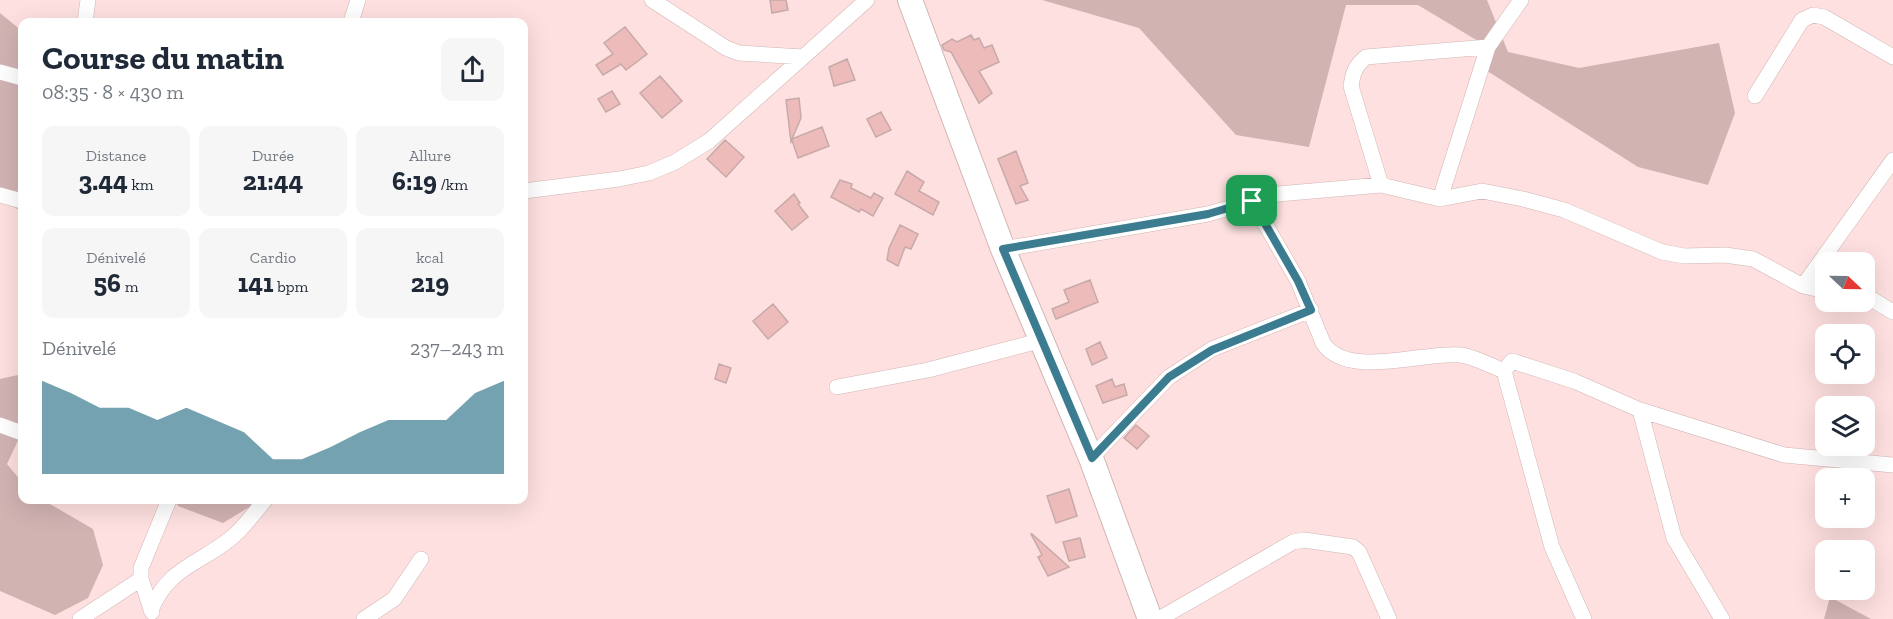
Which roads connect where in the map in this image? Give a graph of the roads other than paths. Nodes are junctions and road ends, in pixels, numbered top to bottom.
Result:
1 (88, 0) edge
2 (358, 0) edge
3 (652, 0) edge
4 (867, 0) edge
5 (910, 0) edge
6 (1521, 0) edge
7 (86, 18) edge
8 (352, 18) edge
9 (1488, 47) junction
10 (803, 57) junction
11 (1893, 57) edge
12 (0, 72) edge
13 (18, 77) edge
14 (1755, 96) dead end
15 (1893, 160) edge
16 (1381, 185) junction
17 (528, 190) edge
18 (0, 195) edge
19 (18, 200) edge
20 (1440, 200) junction
21 (1252, 201) junction
22 (1003, 249) junction
23 (1803, 286) junction
24 (1815, 289) edge
25 (1875, 301) edge
26 (1311, 310) junction
27 (1893, 312) edge
28 (1043, 340) junction
29 (1504, 371) junction
30 (837, 387) dead end
31 (1640, 410) junction
32 (0, 425) edge
33 (18, 432) edge
34 (1092, 458) junction
35 (1893, 465) edge
36 (167, 504) edge
37 (262, 504) edge
38 (421, 559) dead end
39 (141, 579) junction
40 (153, 614) edge
41 (80, 619) edge
42 (364, 619) edge
43 (1150, 619) edge
44 (1159, 619) edge
45 (1389, 619) edge
46 (1584, 619) edge
47 (1722, 619) edge

1 - 7 street
2 - 8 street
3 - 10 street
4 - 10 street
5 - 22 main road
6 - 9 street
9 - 16 street
9 - 20 street
10 - 17 street
11 - 14 street
12 - 13 street
15 - 23 street
16 - 20 street
16 - 21 street
18 - 19 street
20 - 23 street
21 - 22 street
21 - 26 street
22 - 28 main road
23 - 24 street
25 - 27 street
26 - 29 street
26 - 34 street
28 - 30 street
28 - 34 main road
29 - 31 street
29 - 46 street
31 - 35 street
31 - 47 street
32 - 33 street
34 - 43 main road
36 - 39 street
37 - 40 street
38 - 42 street
39 - 40 street
39 - 41 street
44 - 45 street

